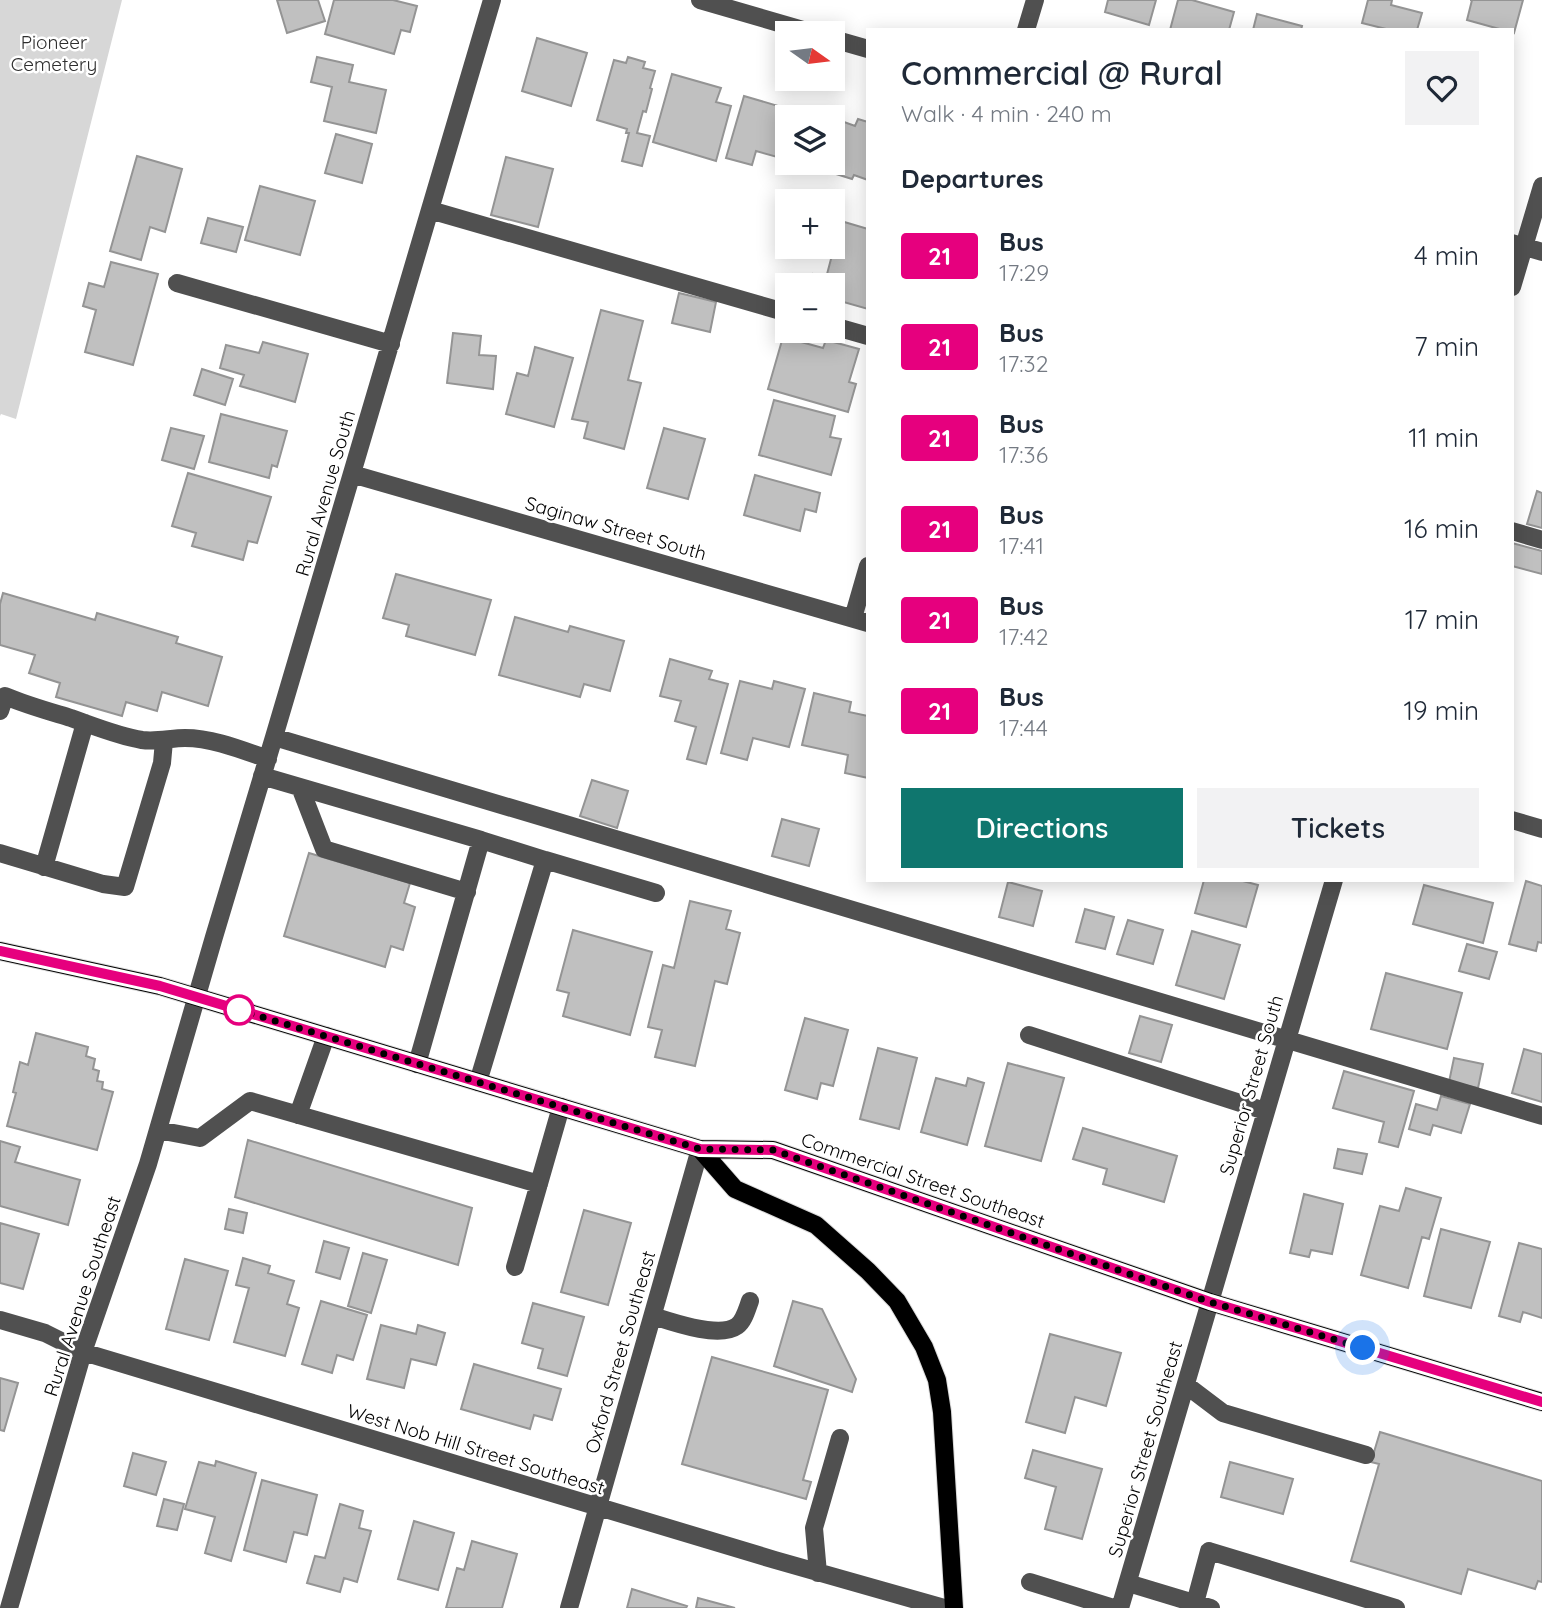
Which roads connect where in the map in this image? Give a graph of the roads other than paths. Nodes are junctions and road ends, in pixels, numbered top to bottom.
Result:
1 (492, 0) edge
2 (700, 0) edge
3 (1035, 0) edge
4 (775, 22) edge
5 (1027, 28) edge
6 (845, 43) edge
7 (866, 49) edge
8 (1542, 186) edge
9 (430, 210) junction
10 (1518, 245) edge
11 (1542, 252) edge
12 (1514, 273) edge
13 (177, 284) dead end
14 (775, 309) edge
15 (845, 329) edge
16 (866, 335) edge
17 (391, 344) junction
18 (352, 474) junction
19 (1514, 532) edge
20 (1542, 540) edge
21 (866, 580) edge
22 (860, 621) edge
23 (2, 704) edge
24 (85, 723) junction
25 (274, 737) junction
26 (164, 741) junction
27 (265, 768) junction
28 (300, 787) junction
29 (1514, 821) edge
30 (1542, 829) edge
31 (481, 840) junction
32 (0, 853) edge
33 (545, 860) junction
34 (44, 867) junction
35 (1333, 882) edge
36 (467, 892) junction
37 (656, 893) dead end
38 (0, 951) edge
39 (196, 997) junction
40 (1029, 1035) dead end
41 (326, 1036) junction
42 (1287, 1039) junction
43 (417, 1064) junction
44 (478, 1082) junction
45 (561, 1107) junction
46 (1265, 1111) junction
47 (298, 1115) junction
48 (1542, 1116) edge
49 (158, 1130) junction
50 (700, 1149) junction
51 (539, 1184) junction
52 (515, 1267) dead end
53 (750, 1301) dead end
54 (1210, 1302) junction
55 (653, 1317) junction
56 (0, 1320) edge
57 (83, 1352) junction
58 (1186, 1385) junction
59 (1542, 1402) edge
60 (841, 1438) dead end
61 (1366, 1455) dead end
62 (598, 1508) junction
63 (818, 1573) junction
64 (1030, 1582) dead end
65 (1128, 1583) junction
66 (907, 1603) edge
67 (1203, 1606) edge
68 (9, 1608) edge
69 (569, 1608) edge
70 (944, 1608) edge
71 (954, 1608) edge
72 (1114, 1608) edge
73 (1120, 1608) edge
74 (1396, 1608) edge

1 - 9 street, Rural Avenue South
2 - 4 street
3 - 5 street
6 - 7 street
8 - 10 street
9 - 14 street
9 - 17 street, Rural Avenue South
10 - 11 street
10 - 12 street
13 - 17 street
15 - 16 street
17 - 18 street, Rural Avenue South
18 - 22 street, Saginaw Street South
18 - 25 street, Rural Avenue South
19 - 20 street
21 - 22 street
23 - 24 street
24 - 26 street
24 - 34 street
25 - 27 street, Rural Avenue South
25 - 42 street
26 - 27 street
26 - 34 street
27 - 28 street
27 - 39 street, Rural Avenue South
28 - 31 street
28 - 36 street
29 - 30 street
31 - 33 street
31 - 36 street
32 - 34 street
33 - 37 street
33 - 44 street
35 - 42 street, Superior Street South
36 - 43 street
38 - 39 main road, Commercial Street Southeast
39 - 41 main road, Commercial Street Southeast
39 - 49 street, Rural Avenue Southeast
40 - 46 street
41 - 43 main road, Commercial Street Southeast
41 - 47 street
42 - 46 street, Superior Street South
42 - 48 street
43 - 44 main road, Commercial Street Southeast
44 - 45 main road, Commercial Street Southeast
45 - 50 main road, Commercial Street Southeast
45 - 51 street
46 - 54 street, Superior Street South
47 - 49 street
47 - 51 street
49 - 57 street, Rural Avenue Southeast
50 - 54 main road, Commercial Street Southeast
50 - 55 street, Oxford Street Southeast
50 - 71 main road
51 - 52 street
53 - 55 street
54 - 58 street, Superior Street Southeast
54 - 59 main road, Commercial Street Southeast
55 - 62 street, Oxford Street Southeast
56 - 57 street, West Nob Hill Street Southeast
57 - 62 street, West Nob Hill Street Southeast
57 - 68 street, Rural Avenue Southeast
58 - 61 street
58 - 65 street, Superior Street Southeast
60 - 63 street
62 - 63 street, West Nob Hill Street Southeast
62 - 69 street, Oxford Street Southeast
63 - 66 street, West Nob Hill Street Southeast
64 - 72 street
65 - 67 street
65 - 73 street, Superior Street Southeast
66 - 70 street, West Nob Hill Street Southeast
67 - 74 street

